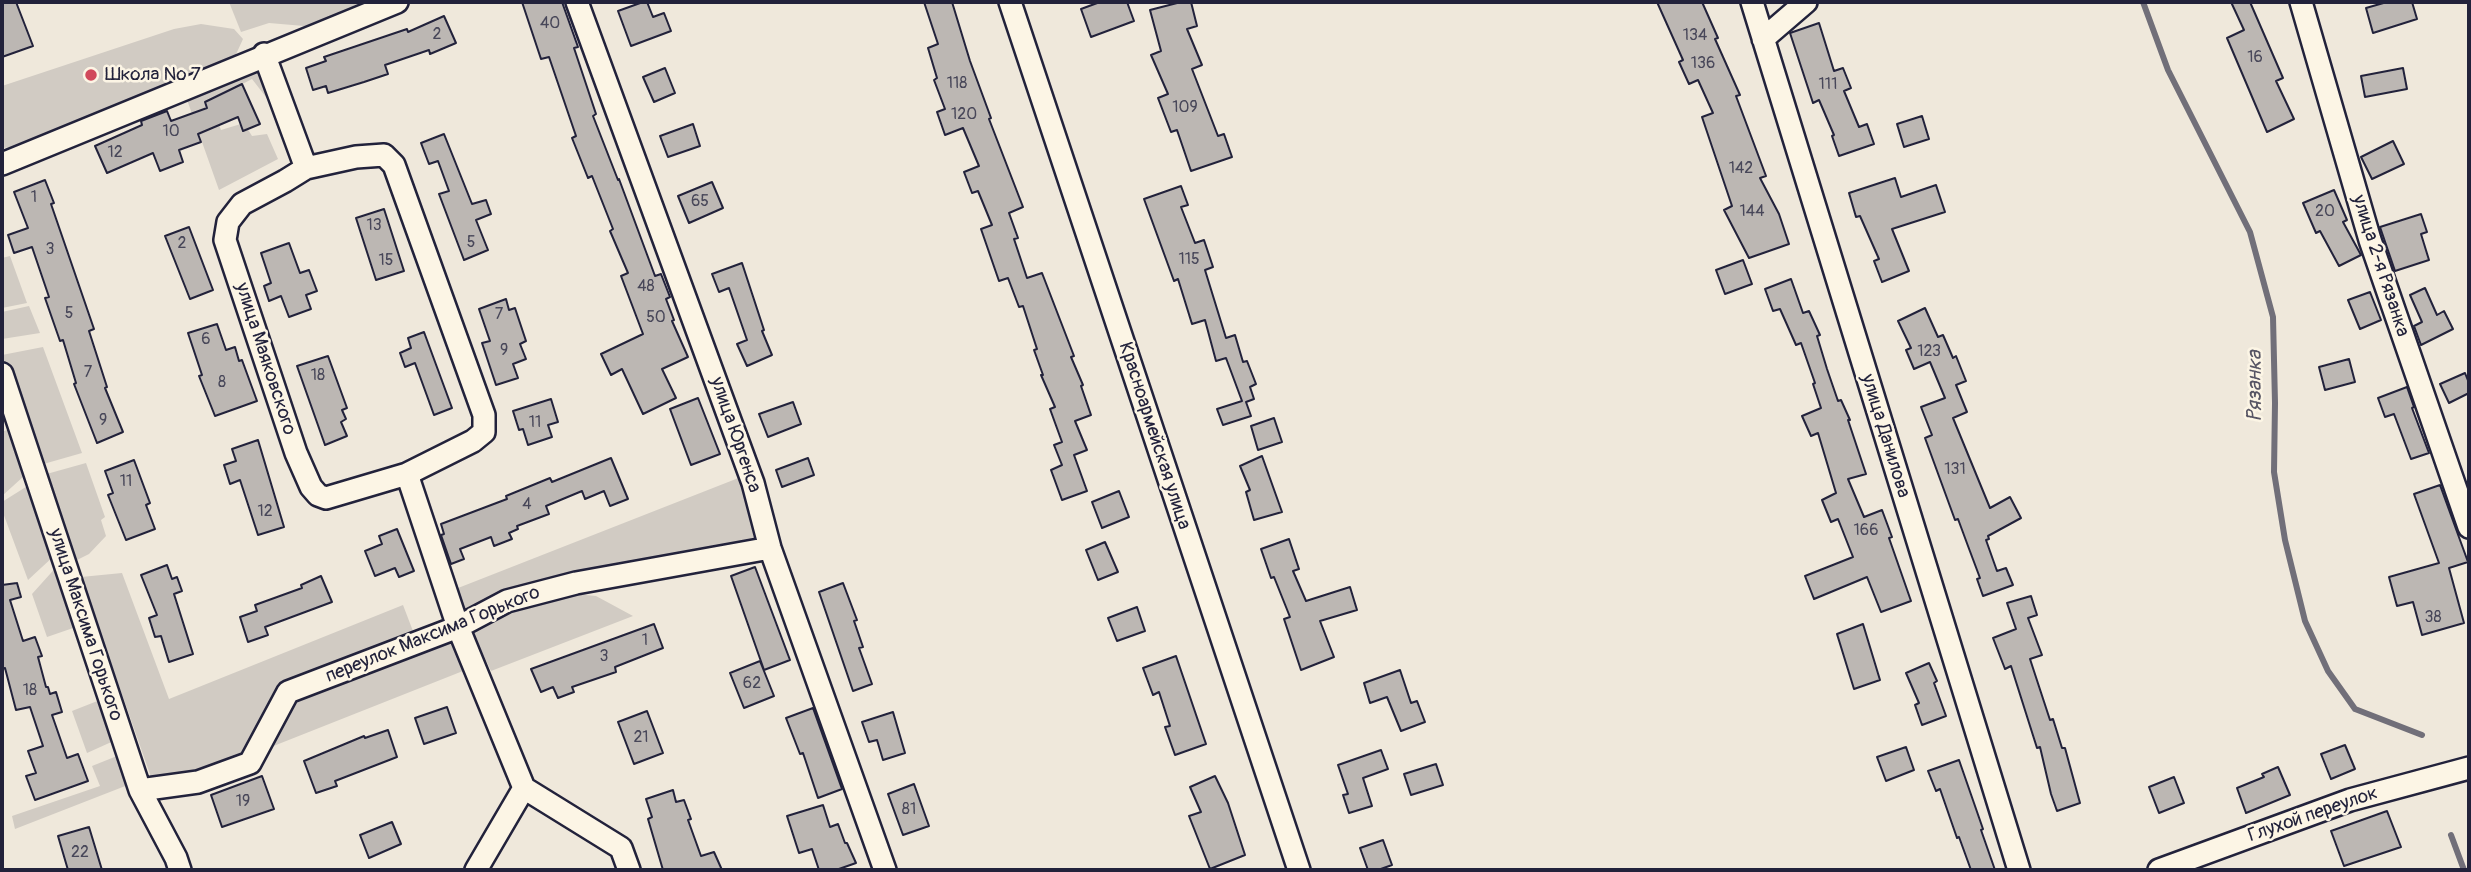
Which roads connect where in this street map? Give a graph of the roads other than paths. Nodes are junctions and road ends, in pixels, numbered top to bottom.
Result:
1 (397, 2) edge
2 (577, 2) edge
3 (1010, 2) edge
4 (1752, 2) edge
5 (1806, 2) edge
6 (2301, 2) edge
7 (1763, 40) junction
8 (264, 54) junction
9 (2, 163) edge
10 (306, 168) junction
11 (2, 374) edge
12 (407, 474) junction
13 (2469, 527) edge
14 (770, 548) junction
15 (458, 627) junction
16 (2469, 768) edge
17 (524, 788) junction
18 (140, 790) junction
19 (180, 870) edge
20 (476, 870) edge
21 (629, 870) edge
22 (885, 870) edge
23 (1299, 870) edge
24 (2019, 870) edge
25 (2159, 870) edge

1 - 8 street
2 - 14 street, улица Юргенса
3 - 23 street, Красноармейская улица
4 - 7 street, улица Данилова
5 - 7 street
6 - 13 street, улица 2-я Рязанка
7 - 24 street, улица Данилова
8 - 9 street
8 - 10 street
10 - 12 street, улица Маяковского
10 - 12 street, улица Маяковского
11 - 18 street, улица Максима Горького
12 - 15 street
14 - 15 street, переулок Максима Горького
14 - 22 street, улица Юргенса
15 - 17 street
15 - 18 street, переулок Максима Горького
16 - 25 street, Глухой переулок
17 - 20 street
17 - 21 street
18 - 19 street, улица Максима Горького

